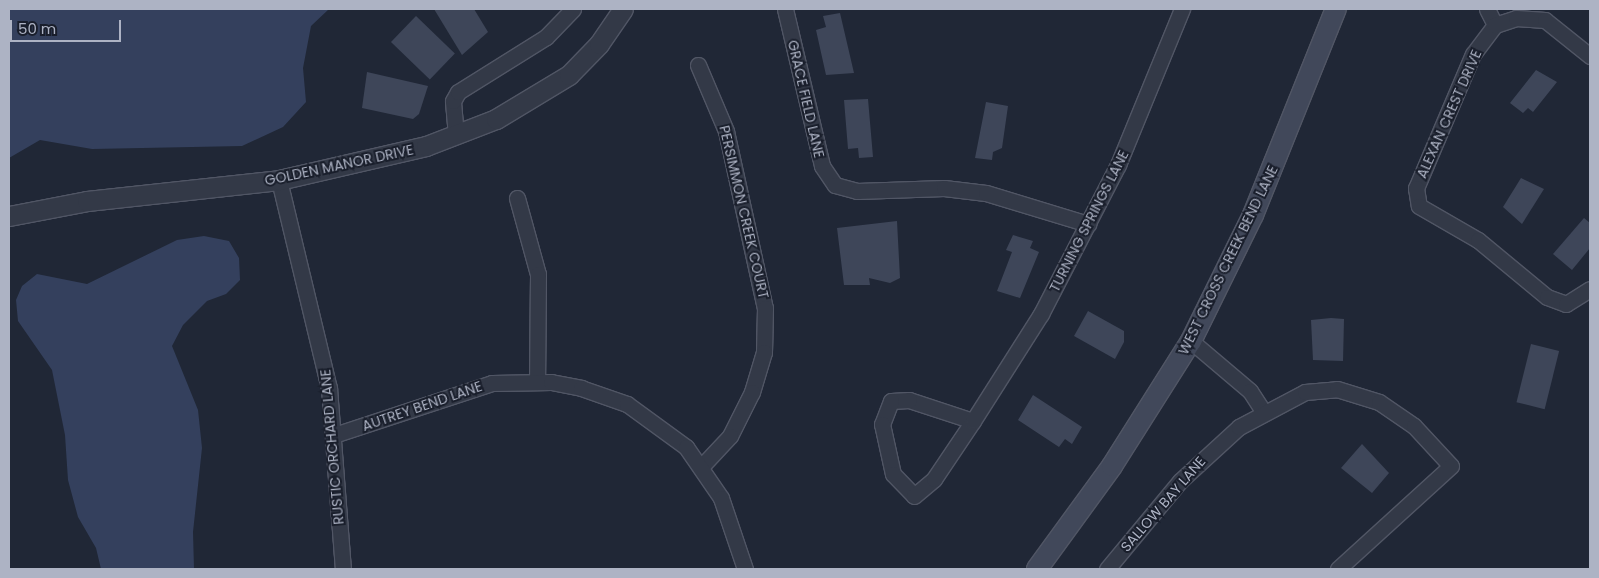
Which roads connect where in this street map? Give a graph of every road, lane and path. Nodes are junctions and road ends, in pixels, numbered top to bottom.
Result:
1 (573, 9) edge
2 (623, 9) edge
3 (785, 9) edge
4 (1182, 9) edge
5 (1336, 9) edge
6 (1487, 9) edge
7 (1495, 25) junction
8 (1590, 56) edge
9 (698, 65) dead end
10 (456, 136) junction
11 (279, 180) junction
12 (517, 198) dead end
13 (9, 216) edge
14 (1088, 224) junction
15 (1590, 289) edge
16 (1191, 341) junction
17 (538, 381) junction
18 (1263, 411) junction
19 (973, 421) junction
20 (334, 434) junction
21 (702, 466) junction
22 (343, 569) edge
23 (745, 569) edge
24 (1037, 569) edge
25 (1107, 569) edge
26 (1338, 569) edge

1 - 10 street
2 - 10 street, GOLDEN MANOR DRIVE
3 - 14 street, GRACE FIELD LANE
4 - 14 street, TURNING SPRINGS LANE
5 - 16 main road, WEST CROSS CREEK BEND LANE
6 - 7 street
7 - 8 street
7 - 15 street, ALEXAN CREST DRIVE
9 - 21 street, PERSIMMON CREEK COURT
10 - 11 street, GOLDEN MANOR DRIVE
11 - 13 street, GOLDEN MANOR DRIVE
11 - 20 street, RUSTIC ORCHARD LANE
12 - 17 street
14 - 19 street, TURNING SPRINGS LANE
16 - 18 street
16 - 24 main road, WEST CROSS CREEK BEND LANE
17 - 20 street, AUTREY BEND LANE
17 - 21 street, AUTREY BEND LANE
18 - 25 street, SALLOW BAY LANE
18 - 26 street, SALLOW BAY LANE
19 - 19 street, TURNING SPRINGS LANE
20 - 22 street, RUSTIC ORCHARD LANE
21 - 23 street, AUTREY BEND LANE

